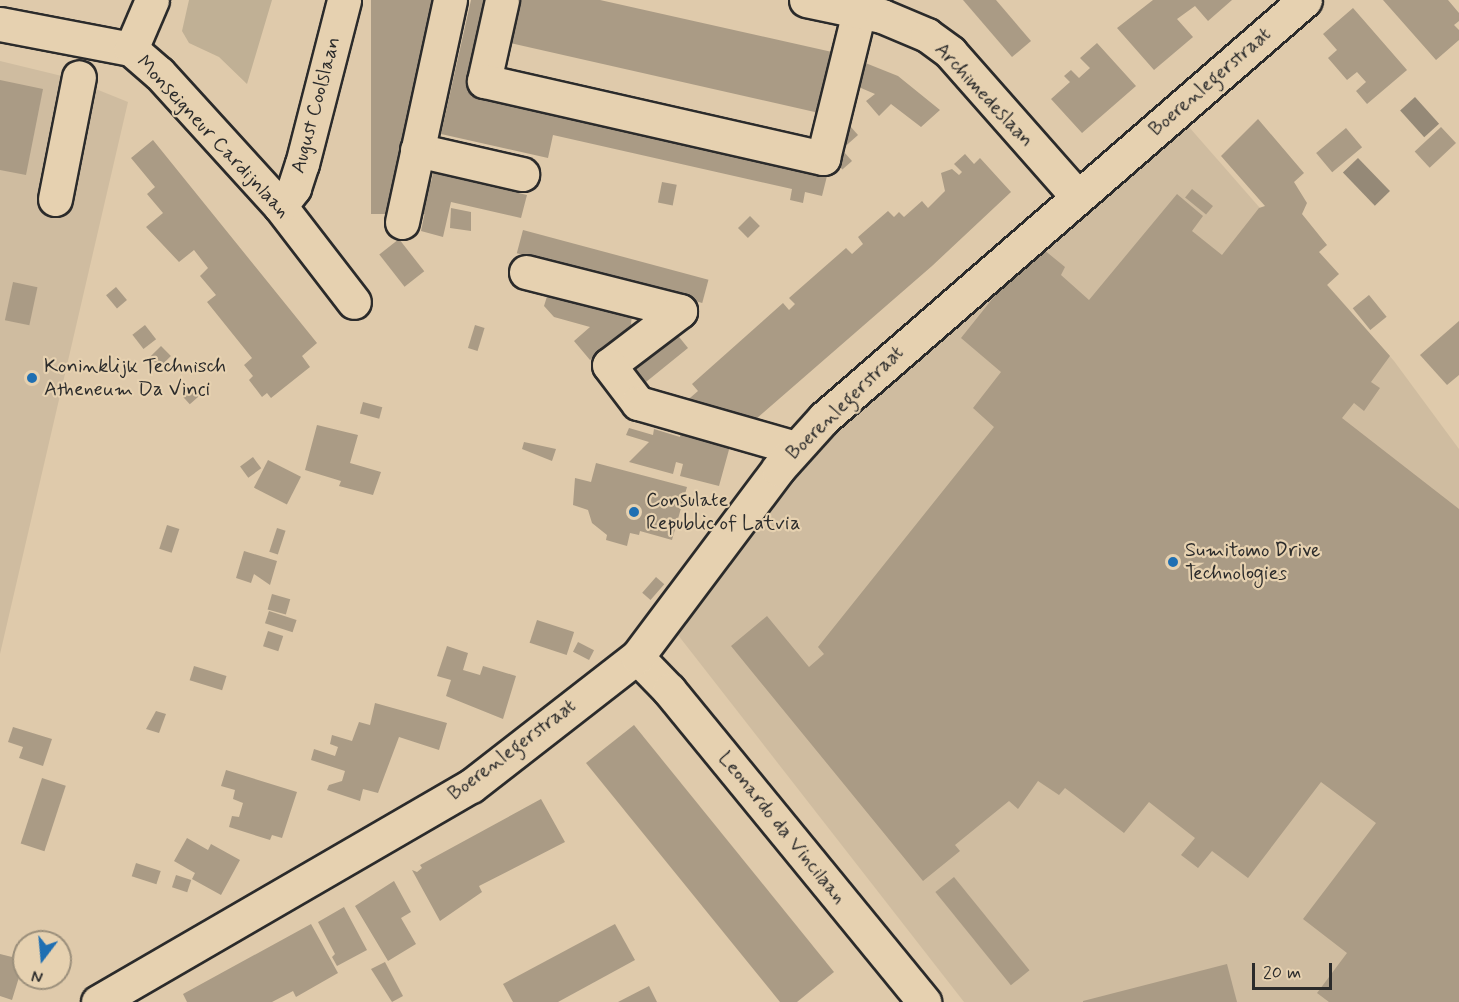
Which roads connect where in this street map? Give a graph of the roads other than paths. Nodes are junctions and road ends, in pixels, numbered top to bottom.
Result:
1 (153, 0) edge
2 (344, 0) edge
3 (450, 0) edge
4 (501, 0) edge
5 (806, 0) edge
6 (1305, 0) edge
7 (859, 11) junction
8 (0, 24) edge
9 (131, 49) junction
10 (79, 77) dead end
11 (417, 150) junction
12 (522, 174) dead end
13 (1077, 196) junction
14 (55, 199) dead end
15 (280, 206) junction
16 (402, 222) dead end
17 (526, 272) dead end
18 (354, 302) dead end
19 (795, 448) junction
20 (637, 657) junction
21 (98, 1002) edge
22 (924, 1002) edge

1 - 9 street
2 - 15 street, August Coolslaan
3 - 11 street
4 - 7 street
5 - 7 street, Archimedeslaan
6 - 13 street, Boerenlegerstraat
7 - 13 street, Archimedeslaan
8 - 9 street, Monseigneur Cardijnlaan
9 - 15 street, Monseigneur Cardijnlaan
10 - 14 street
11 - 12 street
11 - 16 street
13 - 19 street, Boerenlegerstraat
15 - 18 street, Monseigneur Cardijnlaan
17 - 19 street
19 - 20 street, Boerenlegerstraat
20 - 21 street, Boerenlegerstraat
20 - 22 street, Leonardo da Vincilaan

